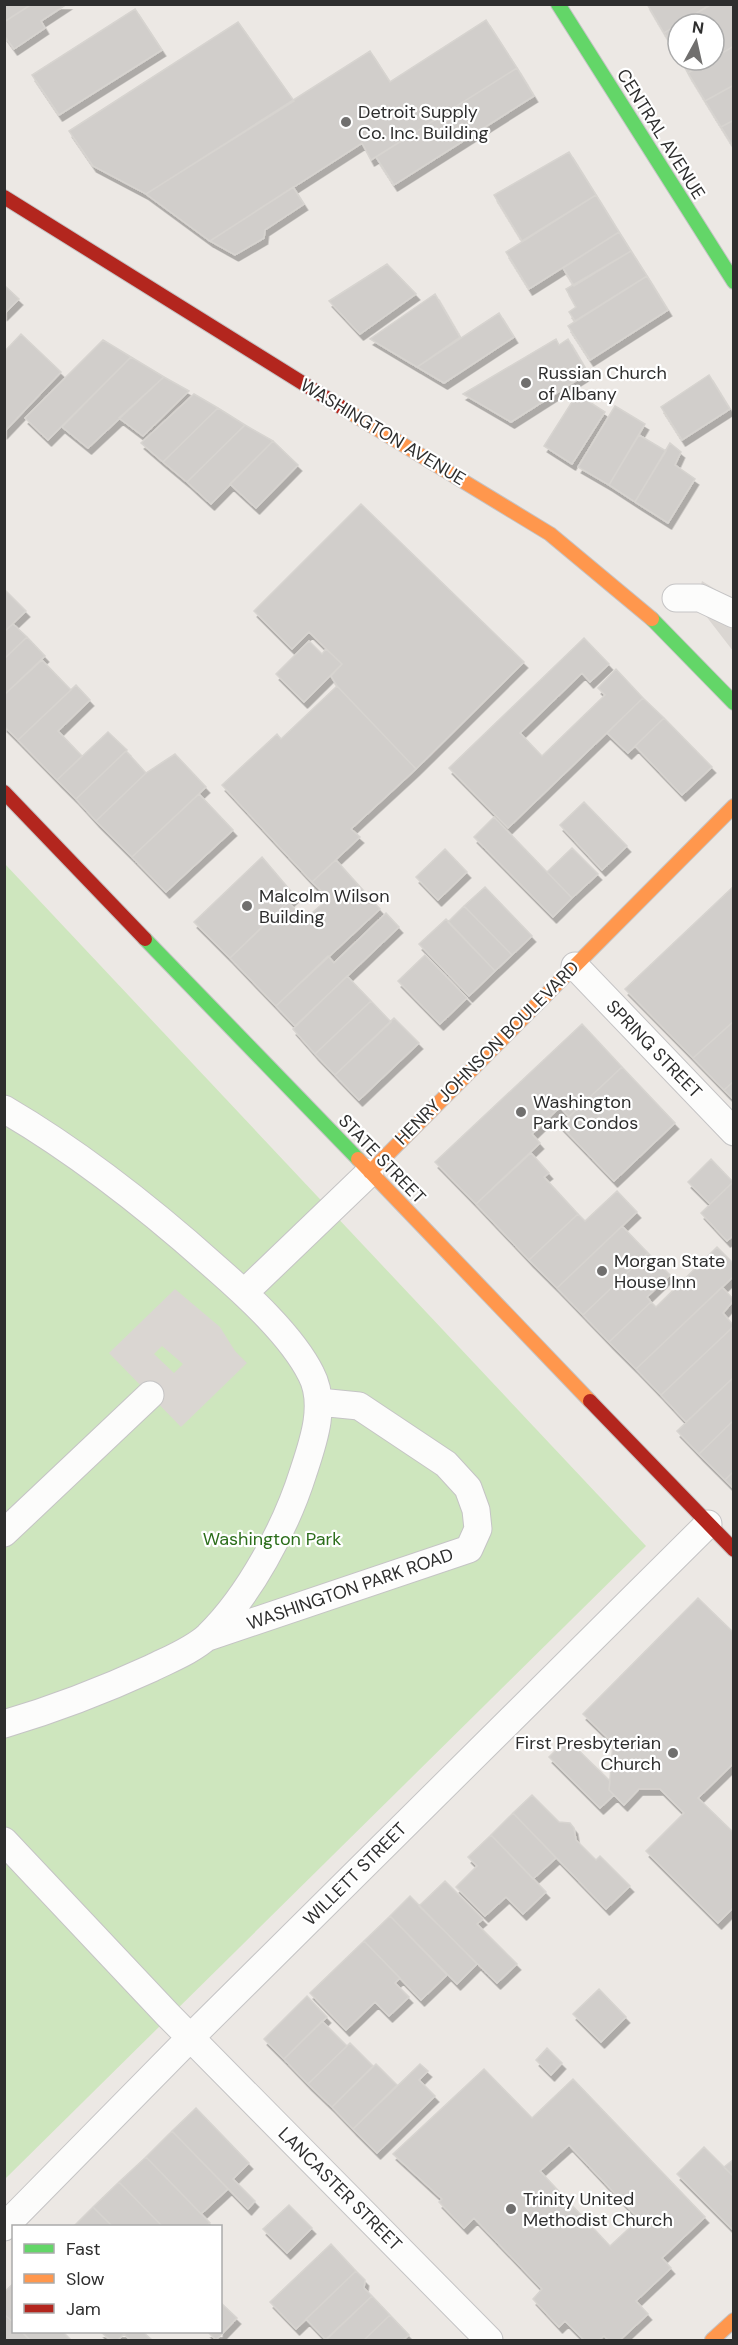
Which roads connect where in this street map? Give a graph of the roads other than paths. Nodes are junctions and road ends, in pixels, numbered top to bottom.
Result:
1 (558, 4) edge
2 (4, 196) edge
3 (734, 282) edge
4 (676, 598) dead end
5 (734, 614) edge
6 (734, 704) edge
7 (4, 792) edge
8 (734, 806) edge
9 (575, 966) junction
10 (4, 1109) edge
11 (734, 1132) edge
12 (369, 1172) junction
13 (244, 1293) junction
14 (150, 1395) dead end
15 (318, 1402) junction
16 (708, 1524) junction
17 (4, 1533) edge
18 (734, 1550) edge
19 (206, 1637) junction
20 (4, 1724) edge
21 (4, 1841) edge
22 (190, 2037) junction
23 (4, 2227) edge
24 (734, 2320) edge
25 (489, 2340) edge
26 (712, 2340) edge

1 - 3 street, CENTRAL AVENUE
2 - 6 street, WASHINGTON AVENUE
4 - 5 street
7 - 12 street, STATE STREET
8 - 9 street, HENRY JOHNSON BOULEVARD
9 - 11 street, SPRING STREET
9 - 12 street, HENRY JOHNSON BOULEVARD
10 - 13 street
12 - 13 street, HENRY JOHNSON BOULEVARD
12 - 16 street, STATE STREET
13 - 15 street
14 - 17 street
15 - 19 street
15 - 19 street, WASHINGTON PARK ROAD
16 - 18 street, STATE STREET
16 - 22 street, WILLETT STREET
19 - 20 street
21 - 22 street
22 - 23 street, WILLETT STREET
22 - 25 street, LANCASTER STREET
24 - 26 street

